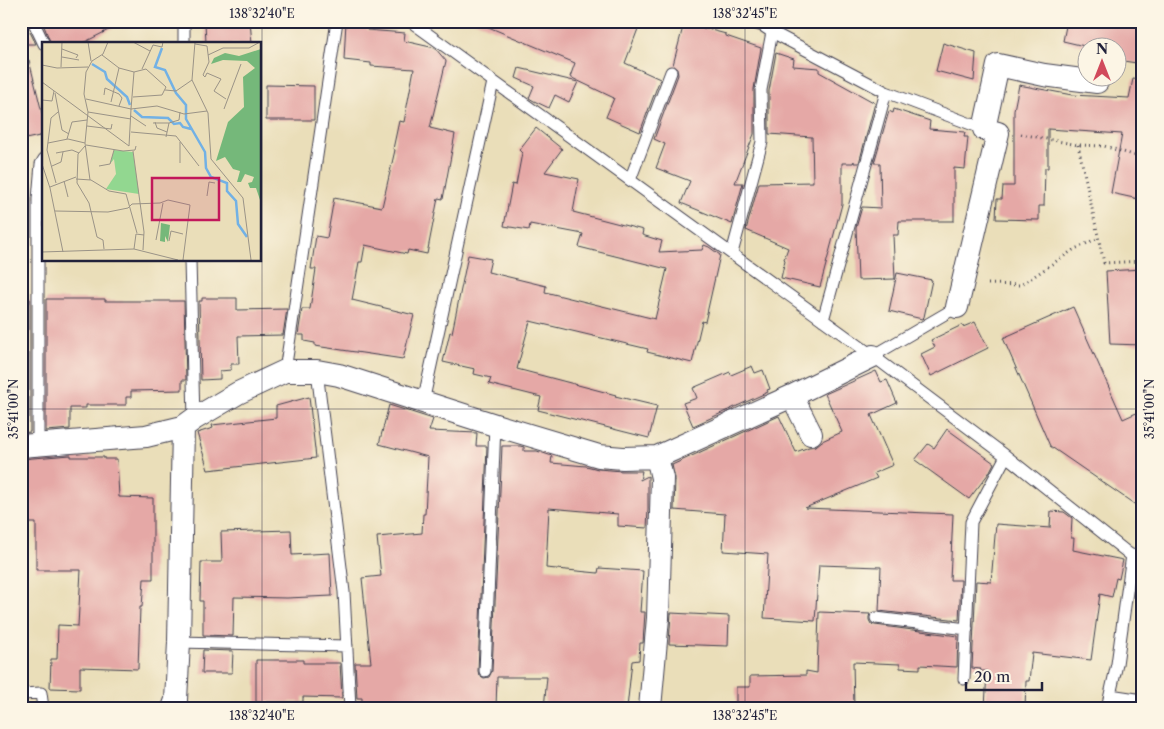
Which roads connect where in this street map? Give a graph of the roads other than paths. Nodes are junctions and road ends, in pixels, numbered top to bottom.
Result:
1 (33, 21) edge
2 (184, 21) edge
3 (337, 21) edge
4 (410, 21) edge
5 (748, 21) edge
6 (766, 26) edge
7 (43, 42) edge
8 (184, 42) edge
9 (671, 72) dead end
10 (1076, 79) edge
11 (493, 82) junction
12 (886, 92) junction
13 (991, 131) junction
14 (42, 162) edge
15 (630, 180) junction
16 (732, 253) junction
17 (190, 261) edge
18 (957, 306) joint
19 (823, 320) junction
20 (873, 356) junction
21 (284, 371) junction
22 (317, 371) junction
23 (792, 396) junction
24 (423, 402) junction
25 (189, 423) junction
26 (495, 425) junction
27 (810, 434) dead end
28 (29, 445) edge
29 (1006, 456) junction
30 (657, 457) junction
31 (1132, 555) junction
32 (1143, 564) edge
33 (876, 618) dead end
34 (966, 629) junction
35 (179, 642) junction
36 (347, 646) junction
37 (485, 671) dead end
38 (964, 679) dead end
39 (21, 694) edge
40 (1110, 695) junction
41 (1143, 700) edge
42 (43, 708) edge
43 (173, 708) edge
44 (350, 708) edge
45 (650, 708) edge
46 (1107, 708) edge

1 - 7 lane
2 - 8 lane
3 - 21 lane
4 - 11 lane
5 - 6 lane
6 - 12 lane
6 - 16 lane
9 - 15 lane
10 - 13 street
11 - 15 lane
11 - 24 lane
12 - 13 lane
12 - 19 lane
13 - 18 street
14 - 28 lane
15 - 16 lane
16 - 19 lane
17 - 25 lane
18 - 20 lane
19 - 20 lane
20 - 23 street
20 - 29 lane
21 - 22 street
21 - 25 street
22 - 24 street
22 - 36 lane
23 - 27 street
23 - 30 street
24 - 26 street
25 - 28 street
25 - 35 street
26 - 30 street
26 - 37 lane
29 - 31 lane
29 - 34 lane
30 - 45 street
31 - 32 lane
31 - 40 lane
33 - 34 lane
34 - 38 lane
35 - 36 lane
35 - 43 street
36 - 44 lane
39 - 42 lane
40 - 41 lane
40 - 46 lane

